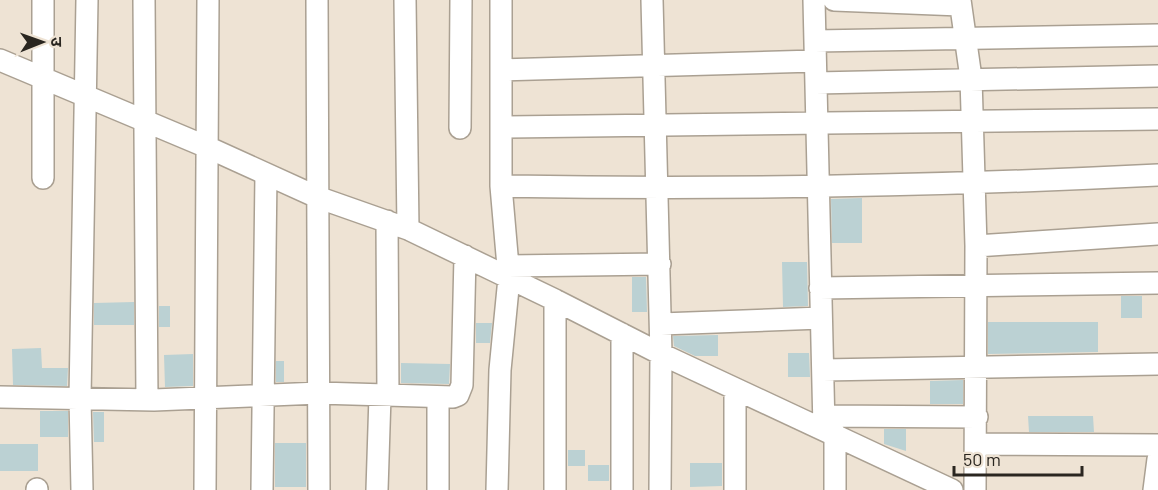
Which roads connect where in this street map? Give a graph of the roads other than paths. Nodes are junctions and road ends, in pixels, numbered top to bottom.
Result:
1 (43, 0) edge
2 (87, 0) edge
3 (144, 0) edge
4 (208, 0) edge
5 (317, 0) edge
6 (405, 0) edge
7 (461, 0) edge
8 (501, 0) edge
9 (652, 0) edge
10 (814, 0) edge
11 (834, 0) edge
12 (960, 2) edge
13 (1158, 34) edge
14 (964, 37) junction
15 (815, 51) junction
16 (0, 60) edge
17 (654, 66) junction
18 (501, 70) junction
19 (1158, 76) edge
20 (43, 78) junction
21 (970, 78) junction
22 (816, 83) junction
23 (86, 98) junction
24 (1158, 119) edge
25 (972, 122) junction
26 (146, 123) junction
27 (818, 124) junction
28 (656, 126) junction
29 (502, 127) junction
30 (460, 128) dead end
31 (207, 147) junction
32 (266, 174) junction
33 (1158, 175) edge
34 (43, 178) dead end
35 (819, 184) junction
36 (972, 184) junction
37 (501, 186) junction
38 (658, 189) junction
39 (317, 197) junction
40 (387, 221) junction
41 (408, 229) junction
42 (1158, 234) edge
43 (976, 246) junction
44 (465, 256) junction
45 (660, 264) junction
46 (508, 272) junction
47 (1158, 283) edge
48 (977, 286) junction
49 (820, 288) junction
50 (555, 300) junction
51 (821, 318) junction
52 (661, 324) junction
53 (622, 334) junction
54 (661, 354) junction
55 (1158, 364) edge
56 (978, 366) junction
57 (823, 370) junction
58 (735, 389) junction
59 (319, 393) junction
60 (262, 395) junction
61 (384, 396) junction
62 (0, 397) edge
63 (438, 397) junction
64 (80, 398) junction
65 (204, 398) junction
66 (147, 399) junction
67 (977, 417) junction
68 (827, 426) junction
69 (976, 444) junction
70 (1158, 445) edge
71 (1158, 459) edge
72 (82, 490) edge
73 (206, 490) edge
74 (262, 490) edge
75 (319, 490) edge
76 (378, 490) edge
77 (438, 490) edge
78 (497, 490) edge
79 (555, 490) edge
80 (622, 490) edge
81 (660, 490) edge
82 (735, 490) edge
83 (835, 490) edge
84 (952, 490) edge
85 (975, 490) edge
86 (1154, 490) edge

1 - 20 street
2 - 23 street
3 - 26 street
4 - 31 street
5 - 39 street
6 - 41 street
7 - 30 street
8 - 18 street
9 - 17 street
10 - 15 street
11 - 12 street
12 - 14 street
13 - 14 street
14 - 15 street
14 - 21 street
15 - 17 street
15 - 22 street
16 - 20 street
17 - 18 street
17 - 28 street
18 - 29 street
19 - 21 street
20 - 23 street
20 - 34 street
21 - 22 street
21 - 25 street
22 - 27 street
23 - 26 street
23 - 64 street
24 - 25 street
25 - 27 street
25 - 36 street
26 - 31 street
26 - 66 street
27 - 28 street
27 - 35 street
28 - 29 street
28 - 38 street
29 - 37 street
31 - 32 street
31 - 65 street
32 - 39 street
32 - 60 street
33 - 36 street
35 - 36 street
35 - 38 street
35 - 49 street
36 - 43 street
37 - 38 street
37 - 46 street
38 - 45 street
39 - 40 street
39 - 59 street
40 - 41 street
40 - 61 street
41 - 44 street
42 - 43 street
43 - 48 street
44 - 46 street
44 - 63 street
45 - 46 street
45 - 52 street
46 - 50 street
46 - 78 street
47 - 48 street
48 - 49 street
48 - 56 street
49 - 51 street
50 - 53 street
50 - 79 street
51 - 52 street
51 - 57 street
52 - 54 street
53 - 54 street
53 - 80 street
54 - 58 street
54 - 81 street
55 - 56 street
56 - 57 street
56 - 67 street
57 - 68 street
58 - 68 street
58 - 82 street
59 - 60 street
59 - 61 street
59 - 75 street
60 - 65 street
60 - 74 street
61 - 63 street
61 - 76 street
62 - 64 street
63 - 77 street
64 - 66 street
64 - 72 street
65 - 66 street
65 - 73 street
67 - 68 street
67 - 69 street
68 - 83 street
68 - 84 street
69 - 70 street
69 - 85 street
71 - 86 street

